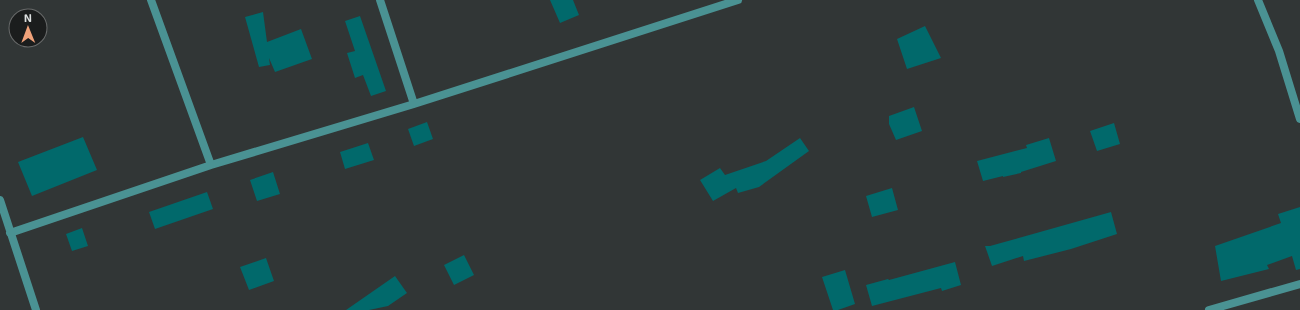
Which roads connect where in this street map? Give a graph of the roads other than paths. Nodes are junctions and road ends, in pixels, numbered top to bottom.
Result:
1 (151, 0) edge
2 (380, 0) edge
3 (738, 0) edge
4 (1258, 0) edge
5 (414, 104) junction
6 (1300, 119) edge
7 (211, 165) junction
8 (0, 200) edge
9 (10, 233) junction
10 (1300, 284) edge
11 (36, 310) edge
12 (1209, 310) edge

1 - 7 street
2 - 5 street
3 - 5 street
4 - 6 street
5 - 7 street
7 - 9 street
8 - 9 street
9 - 11 street
10 - 12 street

